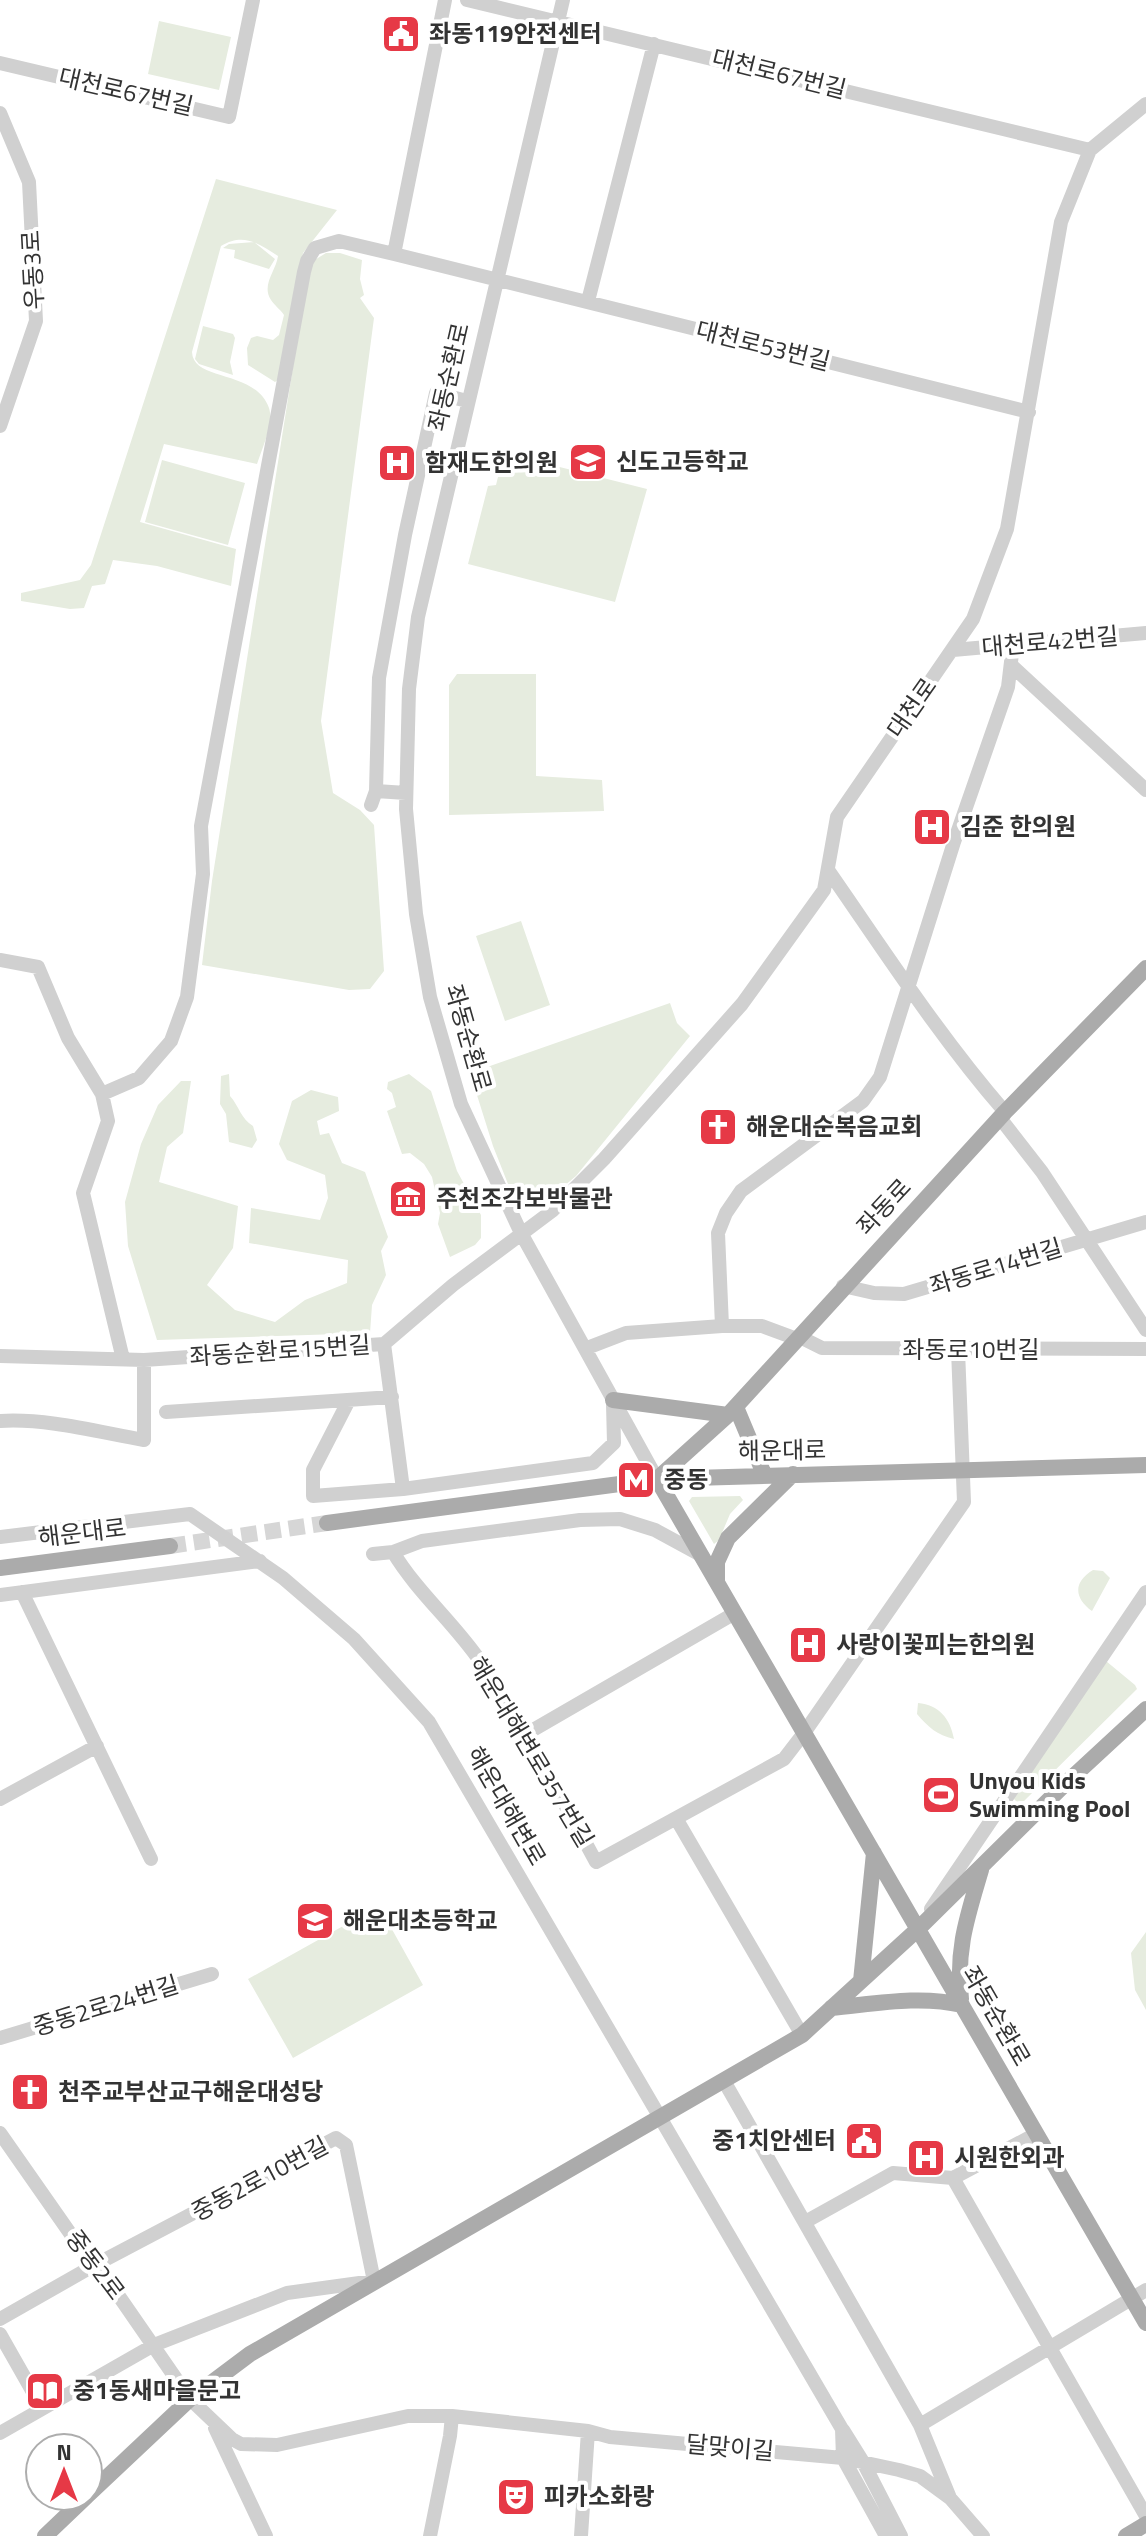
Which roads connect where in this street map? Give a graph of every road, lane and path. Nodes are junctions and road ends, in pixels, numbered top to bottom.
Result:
1 (253, 0) edge
2 (445, 0) edge
3 (467, 0) edge
4 (563, 0) edge
5 (556, 20) junction
6 (654, 44) junction
7 (0, 63) edge
8 (1146, 104) edge
9 (0, 113) edge
10 (1090, 150) junction
11 (394, 254) junction
12 (497, 279) junction
13 (588, 301) junction
14 (467, 401) junction
15 (1029, 412) junction
16 (0, 426) edge
17 (1146, 633) edge
18 (1013, 645) junction
19 (953, 650) junction
20 (1012, 666) junction
21 (1146, 790) edge
22 (406, 793) junction
23 (828, 870) junction
24 (0, 960) edge
25 (1146, 968) edge
26 (910, 987) junction
27 (102, 1094) junction
28 (1002, 1115) junction
29 (1146, 1222) edge
30 (521, 1233) junction
31 (1086, 1239) junction
32 (843, 1286) junction
33 (722, 1326) junction
34 (1146, 1330) edge
35 (798, 1338) junction
36 (384, 1344) junction
37 (587, 1348) junction
38 (1146, 1349) edge
39 (958, 1350) junction
40 (0, 1356) edge
41 (123, 1359) junction
42 (144, 1360) junction
43 (392, 1397) junction
44 (349, 1400) junction
45 (613, 1400) junction
46 (732, 1411) junction
47 (166, 1412) dead end
48 (0, 1421) edge
49 (1146, 1465) edge
50 (963, 1471) junction
51 (764, 1474) junction
52 (793, 1474) junction
53 (657, 1479) junction
54 (403, 1489) junction
55 (327, 1523) tunnel mouth
56 (0, 1537) edge
57 (170, 1546) tunnel mouth
58 (393, 1552) junction
59 (373, 1554) dead end
60 (701, 1555) junction
61 (260, 1561) junction
62 (0, 1568) edge
63 (717, 1582) junction
64 (22, 1592) junction
65 (1146, 1592) edge
66 (0, 1595) edge
67 (735, 1613) junction
68 (1146, 1709) edge
69 (804, 1733) junction
70 (526, 1734) junction
71 (97, 1746) junction
72 (0, 1799) edge
73 (677, 1820) junction
74 (874, 1853) junction
75 (151, 1859) dead end
76 (983, 1865) junction
77 (918, 1929) junction
78 (212, 1974) dead end
79 (861, 1981) junction
80 (962, 2005) junction
81 (831, 2008) junction
82 (802, 2035) junction
83 (0, 2038) edge
84 (724, 2081) junction
85 (659, 2117) junction
86 (0, 2133) edge
87 (1036, 2134) junction
88 (953, 2178) junction
89 (805, 2222) junction
90 (93, 2266) junction
91 (374, 2281) junction
92 (1141, 2299) edge
93 (0, 2319) edge
94 (1146, 2323) edge
95 (0, 2334) edge
96 (154, 2345) junction
97 (1051, 2349) junction
98 (190, 2399) junction
99 (42, 2408) junction
100 (452, 2416) junction
101 (210, 2417) junction
102 (920, 2425) junction
103 (842, 2429) junction
104 (588, 2431) junction
105 (0, 2433) edge
106 (843, 2458) junction
107 (863, 2462) junction
108 (104, 2481) edge
109 (950, 2498) junction
110 (71, 2512) edge
111 (1146, 2516) edge
112 (1146, 2524) edge
113 (45, 2536) edge
114 (266, 2536) edge
115 (430, 2536) edge
116 (581, 2536) edge
117 (886, 2536) edge
118 (901, 2536) edge
119 (983, 2536) edge
120 (1126, 2536) edge

1 - 7 street, 대천로67번길
2 - 11 street
3 - 5 street, 대천로67번길
4 - 5 street, 좌동순환로
5 - 6 street, 대천로67번길
5 - 12 street, 좌동순환로
6 - 10 street, 대천로67번길
6 - 13 street
8 - 10 street, 대천로
9 - 16 street, 우동3로
10 - 15 street, 대천로
11 - 12 street
11 - 27 street
12 - 13 street, 대천로53번길
12 - 14 street, 좌동순환로
13 - 15 street, 대천로53번길
14 - 22 street, 좌동순환로
14 - 22 street
15 - 19 street, 대천로
17 - 18 street, 대천로42번길
18 - 19 street, 대천로42번길
18 - 20 street
19 - 23 street, 대천로
20 - 21 street
20 - 26 street
22 - 30 street, 좌동순환로
23 - 26 street
23 - 30 street, 대천로
24 - 27 street
25 - 28 main road, 좌동로
26 - 28 street
26 - 33 street
27 - 41 street
28 - 31 street
28 - 32 main road, 좌동로
29 - 31 street, 좌동로14번길
30 - 36 street, 좌동순환로15번길
30 - 37 street, 좌동순환로
31 - 32 street, 좌동로14번길
31 - 34 street
32 - 35 main road, 좌동로
33 - 35 street, 좌동로10번길
33 - 37 street, 좌동로10번길
35 - 39 street, 좌동로10번길
35 - 46 main road, 좌동로
36 - 42 street, 좌동순환로15번길
36 - 43 street
37 - 45 street, 좌동순환로
38 - 39 street, 좌동로10번길
39 - 50 street
40 - 41 street, 좌동순환로15번길
41 - 42 street, 좌동순환로15번길
42 - 48 street
43 - 44 street
43 - 54 street
44 - 47 street
44 - 54 street
45 - 46 main road
45 - 53 street, 좌동순환로
45 - 54 street
46 - 51 main road
46 - 53 main road, 좌동로
49 - 50 main road, 해운대로
50 - 52 main road, 해운대로
50 - 69 street
51 - 52 main road, 해운대로
51 - 53 main road, 해운대로
52 - 63 main road
53 - 55 main road, 해운대로
53 - 60 main road, 좌동순환로
56 - 61 street, 해운대해변로
57 - 62 main road, 해운대로
58 - 59 street
58 - 60 street
58 - 70 street, 해운대해변로357번길
60 - 63 main road, 좌동순환로
61 - 64 street
61 - 85 street, 해운대해변로
63 - 67 main road, 좌동순환로
64 - 66 street
64 - 71 street
65 - 77 street
67 - 69 main road, 좌동순환로
67 - 70 street
68 - 76 main road
69 - 73 street
69 - 74 main road, 좌동순환로
70 - 73 street, 해운대해변로357번길
71 - 72 street
71 - 75 street
73 - 82 street
74 - 77 main road, 좌동순환로
74 - 79 main road
76 - 77 main road
76 - 80 main road
77 - 79 main road
77 - 80 main road, 좌동순환로
78 - 83 street, 중동2로24번길
79 - 81 main road
80 - 81 main road
80 - 87 main road, 좌동순환로
81 - 82 main road
82 - 84 main road
84 - 85 main road
84 - 89 street
85 - 91 main road
85 - 103 street, 해운대해변로
86 - 90 street, 중동2로
87 - 88 street
87 - 92 main road, 좌동순환로
88 - 89 street
88 - 97 street
89 - 102 street
90 - 91 street, 중동2로10번길
90 - 93 street
90 - 96 street, 중동2로
91 - 96 street
91 - 98 main road
92 - 94 main road, 좌동순환로
92 - 97 street
95 - 99 street
96 - 98 street, 중동2로
96 - 99 street
97 - 102 street
97 - 111 street
98 - 101 street, 달맞이길
98 - 108 main road
99 - 105 street
100 - 101 street, 달맞이길
100 - 104 street, 달맞이길
100 - 115 street
101 - 114 street, 달맞이길
102 - 109 street
103 - 106 street, 해운대해변로
103 - 107 street
104 - 106 street, 달맞이길
104 - 116 street
106 - 107 street, 달맞이길
106 - 117 street
107 - 109 street, 달맞이길
107 - 118 street
109 - 119 street, 달맞이길
110 - 113 main road
112 - 120 main road

